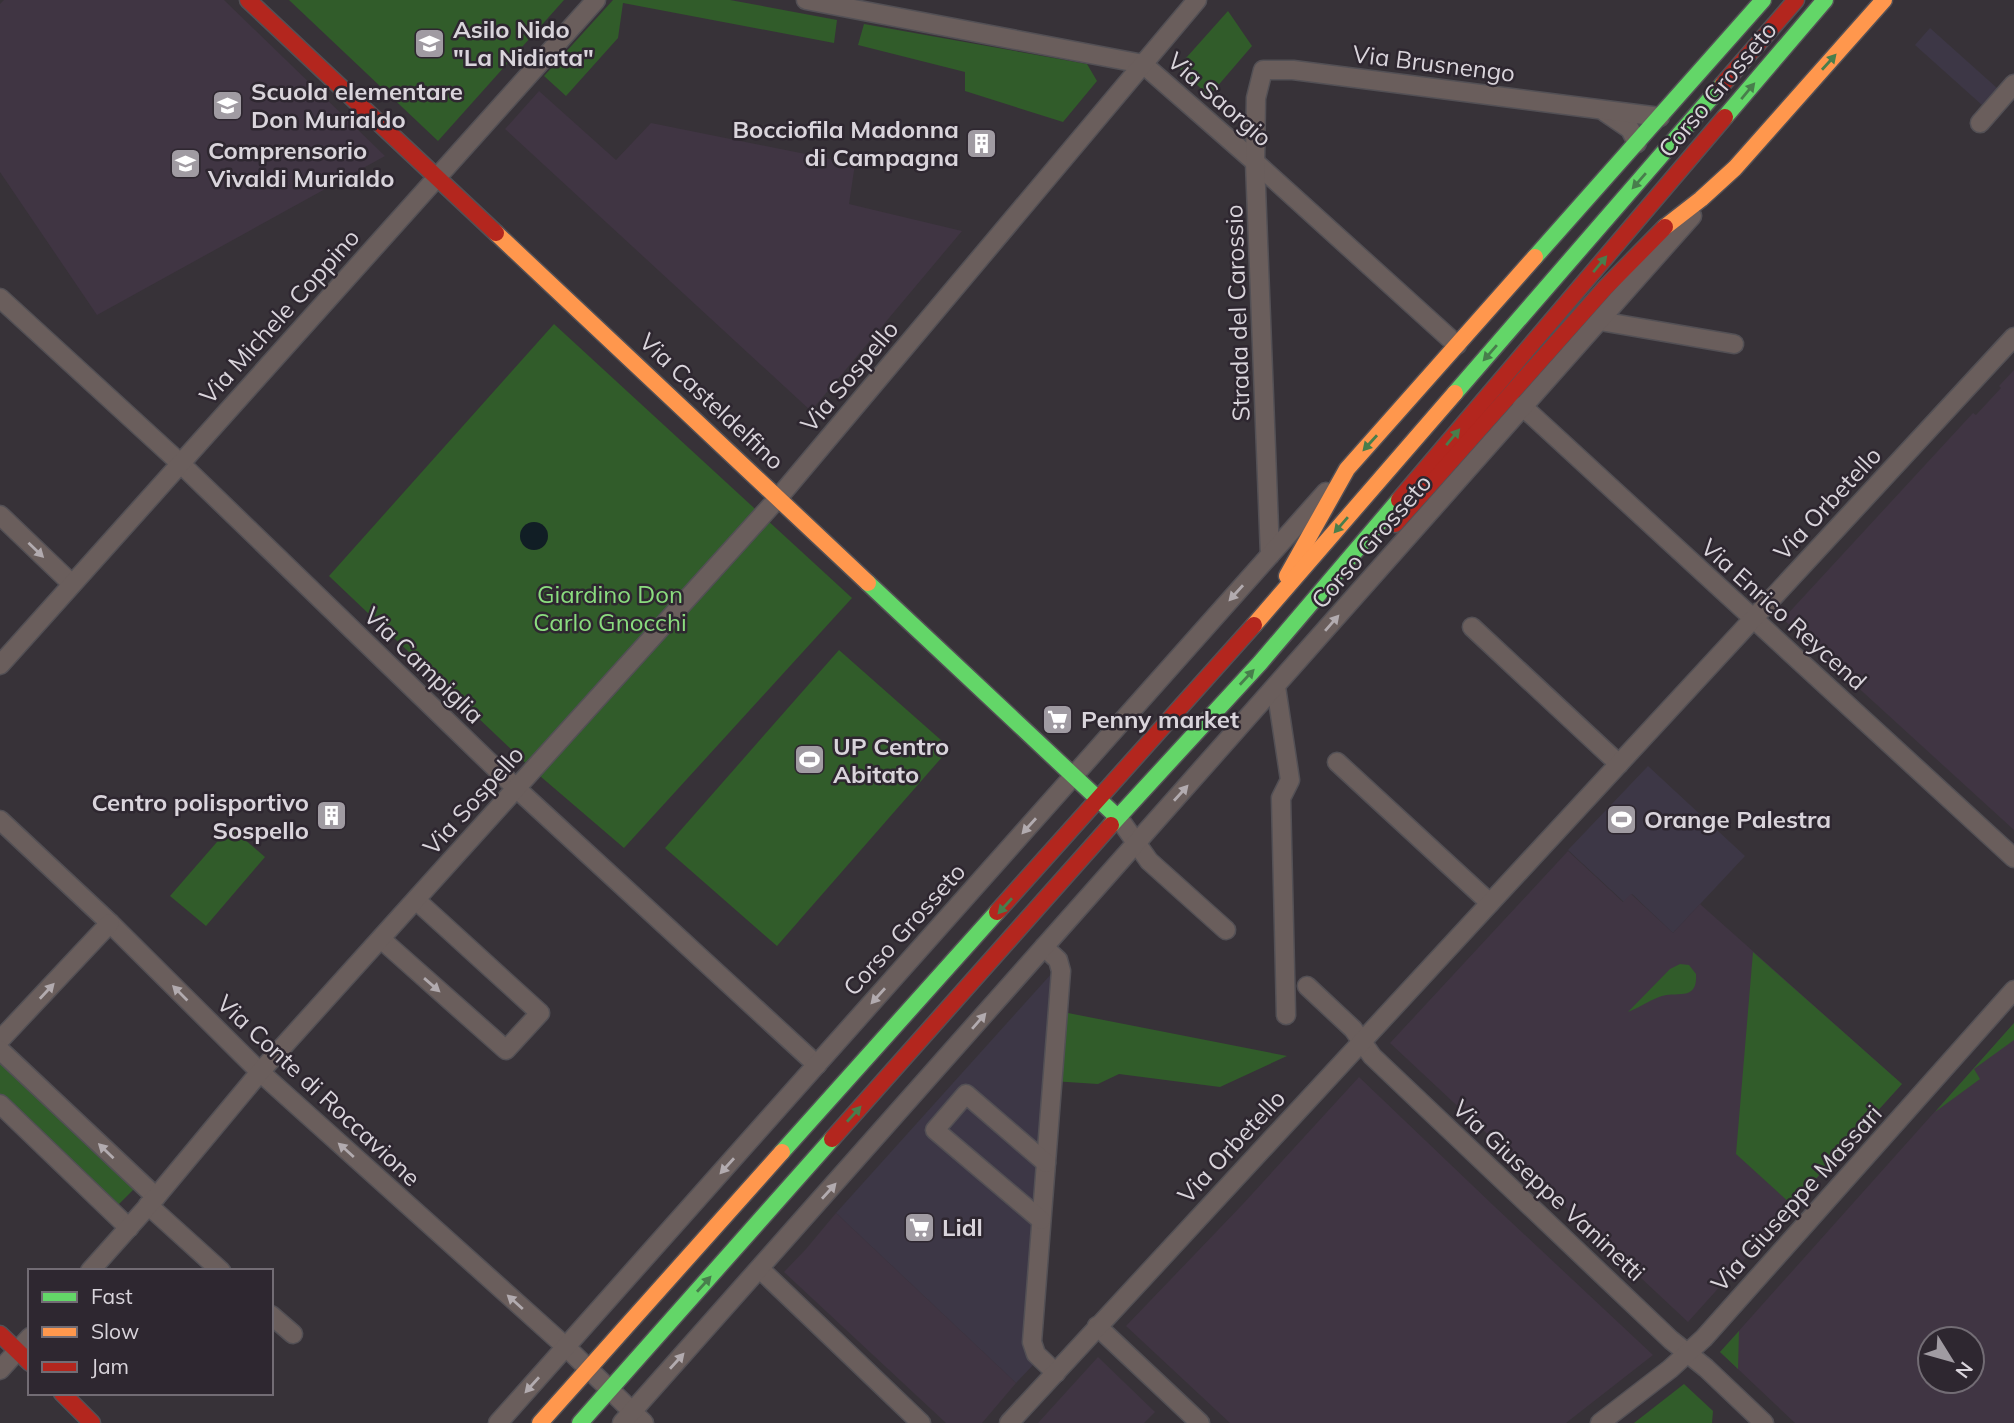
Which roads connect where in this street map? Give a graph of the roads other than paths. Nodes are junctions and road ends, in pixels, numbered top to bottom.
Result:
1 (248, 0) edge
2 (596, 0) edge
3 (806, 0) edge
4 (1197, 0) edge
5 (1763, 0) edge
6 (1796, 0) edge
7 (1825, 0) edge
8 (1885, 0) edge
9 (1143, 64) junction
10 (1263, 70) joint
11 (2014, 84) edge
12 (1599, 108) junction
13 (1660, 117) junction
14 (1980, 123) dead end
15 (1637, 143) junction
16 (1255, 162) junction
17 (1735, 168) junction
18 (436, 178) junction
19 (0, 298) edge
20 (1600, 321) junction
21 (2014, 337) edge
22 (1734, 344) dead end
23 (1457, 345) junction
24 (1521, 406) junction
25 (180, 463) junction
26 (1347, 469) junction
27 (779, 497) junction
28 (0, 515) edge
29 (1270, 555) junction
30 (72, 584) junction
31 (1265, 612) junction
32 (1753, 620) junction
33 (1472, 627) dead end
34 (1265, 657) junction
35 (0, 665) edge
36 (1276, 687) junction
37 (1337, 762) dead end
38 (1619, 764) junction
39 (1074, 775) junction
40 (516, 788) junction
41 (1099, 800) junction
42 (1118, 817) junction
43 (0, 820) edge
44 (1136, 844) junction
45 (2014, 858) edge
46 (416, 900) junction
47 (1490, 903) junction
48 (110, 923) junction
49 (1226, 930) dead end
50 (381, 939) junction
51 (1044, 947) junction
52 (1307, 986) dead end
53 (2014, 990) edge
54 (1286, 1015) dead end
55 (0, 1040) edge
56 (1362, 1042) junction
57 (0, 1050) edge
58 (817, 1065) junction
59 (260, 1072) junction
60 (0, 1104) edge
61 (1046, 1163) junction
62 (152, 1201) junction
63 (1041, 1220) junction
64 (129, 1228) junction
65 (92, 1269) edge
66 (219, 1269) edge
67 (760, 1269) junction
68 (273, 1317) edge
69 (1097, 1326) junction
70 (0, 1334) edge
71 (293, 1334) dead end
72 (566, 1347) junction
73 (26, 1350) edge
74 (1688, 1353) junction
75 (0, 1370) edge
76 (588, 1370) junction
77 (1056, 1373) junction
78 (610, 1390) junction
79 (64, 1395) edge
80 (632, 1419) edge
81 (93, 1423) edge
82 (498, 1423) edge
83 (540, 1423) edge
84 (580, 1423) edge
85 (921, 1423) edge
86 (1009, 1423) edge
87 (1200, 1423) edge
88 (1600, 1423) edge
89 (1764, 1423) edge

1 - 18 main road, Via Casteldelfino
2 - 18 street, Via Michele Coppino
3 - 9 street, Via Saorgio
4 - 9 street, Via Sospello
5 - 13 main road, Corso Grosseto
6 -> 31 main road, Corso Grosseto
34 -> 7 main road, Corso Grosseto
17 -> 8 main road, Corso Grosseto
9 - 16 street, Via Saorgio
9 - 27 street, Via Sospello
10 - 12 street, Via Brusnengo
10 - 16 street, Strada del Carossio
11 - 14 street
12 - 13 street, Via Brusnengo
12 - 15 street, Via Brusnengo
13 - 15 main road, Corso Grosseto
15 - 23 main road, Corso Grosseto
16 - 23 street, Via Saorgio
16 - 29 street, Strada del Carossio
17 - 20 street, Corso Grosseto
17 - 34 main road, Corso Grosseto
18 - 25 street, Via Michele Coppino
18 - 27 main road, Via Casteldelfino
19 - 25 street, Via Campiglia
20 - 22 street
20 - 24 street, Corso Grosseto
21 - 32 street, Via Orbetello
23 -> 26 main road, Corso Grosseto
24 - 32 street, Via Enrico Reycend
36 -> 24 street, Corso Grosseto
25 - 30 street, Via Michele Coppino
25 - 40 street, Via Campiglia
26 - 29 street, Corso Grosseto
26 - 31 main road, Corso Grosseto
27 - 39 main road, Via Casteldelfino
27 - 40 street, Via Sospello
28 -> 30 street
29 -> 39 street, Corso Grosseto
30 - 35 street, Via Michele Coppino
31 - 41 main road, Corso Grosseto
32 - 38 street, Via Orbetello
32 - 45 street, Via Enrico Reycend
33 - 38 street
42 -> 34 main road, Corso Grosseto
44 -> 36 street, Corso Grosseto
36 - 54 street
37 - 47 street
38 - 47 street, Via Orbetello
39 - 41 main road, Via Casteldelfino
39 -> 58 street, Corso Grosseto
40 - 46 street, Via Sospello
40 - 58 street, Via Campiglia
41 - 42 main road, Via Casteldelfino
41 -> 76 main road, Corso Grosseto
42 - 44 street, Via Casteldelfino
78 -> 42 main road, Corso Grosseto
43 - 48 street, Via Conte di Roccavione
44 - 49 street
44 - 51 street, Corso Grosseto
46 - 50 street, Via Sospello
50 -> 46 street
47 - 56 street, Via Orbetello
55 -> 48 street
59 -> 48 street, Via Conte di Roccavione
50 - 59 street, Via Sospello
51 - 61 street
67 -> 51 street, Corso Grosseto
52 - 56 street, Via Giuseppe Vaninetti
53 - 74 street, Via Giuseppe Massari
56 - 69 street, Via Orbetello
56 - 74 street, Via Giuseppe Vaninetti
62 -> 57 street
58 -> 72 street, Corso Grosseto
59 - 62 street, Via Sospello
72 -> 59 street, Via Conte di Roccavione
60 - 64 street
61 - 63 street
61 - 63 street
62 - 64 street, Via Sospello
62 - 66 street
63 - 77 street
64 - 65 street, Via Sospello
80 -> 67 street, Corso Grosseto
67 - 85 street
68 - 71 street
69 - 77 street, Via Orbetello
69 - 87 street
70 - 73 main road
72 - 76 street, Via Conte di Roccavione
72 -> 82 street, Corso Grosseto
73 - 75 street
74 - 88 street, Via Giuseppe Massari
74 - 89 street, Via Giuseppe Vaninetti
76 - 78 street, Via Conte di Roccavione
76 - 83 main road, Corso Grosseto
77 - 86 street, Via Orbetello
78 - 80 street, Via Conte di Roccavione
78 - 84 main road, Corso Grosseto
79 - 81 main road

